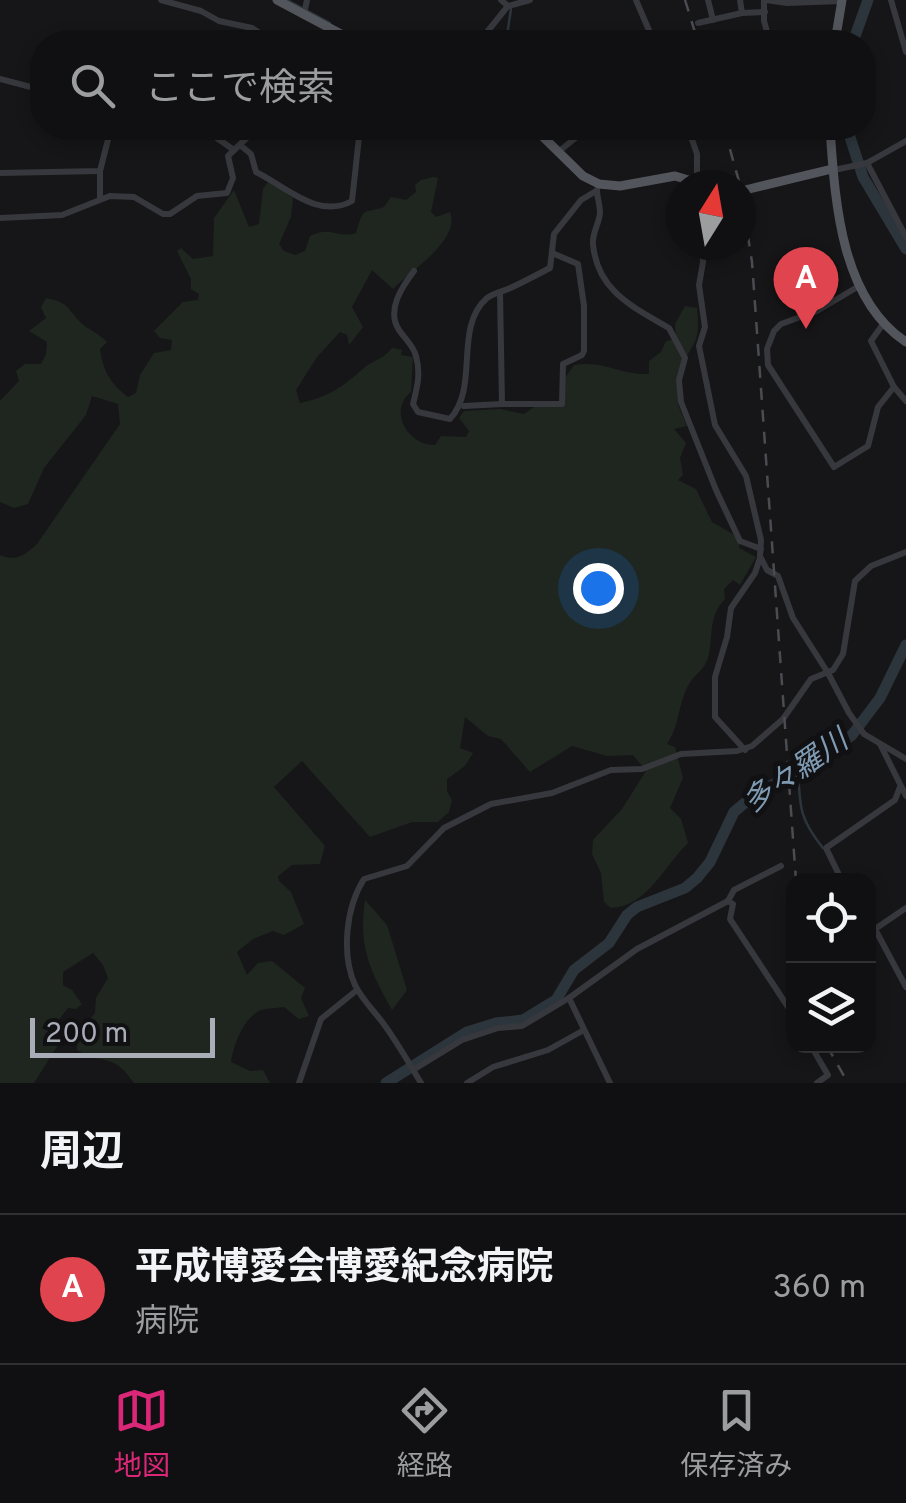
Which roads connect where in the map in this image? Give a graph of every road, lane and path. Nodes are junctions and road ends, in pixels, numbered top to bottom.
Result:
1 (161, 0) edge
2 (277, 0) edge
3 (307, 0) edge
4 (501, 0) edge
5 (530, 0) edge
6 (636, 0) edge
7 (708, 0) edge
8 (740, 0) edge
9 (765, 0) edge
10 (842, 0) edge
11 (892, 0) edge
12 (508, 6) junction
13 (742, 12) junction
14 (764, 12) junction
15 (304, 14) junction
16 (713, 20) junction
17 (698, 24) dead end
18 (255, 30) edge
19 (333, 30) edge
20 (489, 30) edge
21 (649, 30) edge
22 (767, 30) edge
23 (837, 30) edge
24 (906, 52) edge
25 (0, 78) edge
26 (30, 87) edge
27 (109, 140) edge
28 (223, 140) edge
29 (245, 140) edge
30 (359, 140) edge
31 (546, 140) edge
32 (573, 140) edge
33 (693, 140) edge
34 (831, 140) edge
35 (906, 141) edge
36 (237, 148) junction
37 (558, 152) junction
38 (865, 163) junction
39 (699, 170) edge
40 (832, 170) junction
41 (100, 171) junction
42 (0, 173) edge
43 (666, 178) edge
44 (598, 188) junction
45 (756, 188) edge
46 (100, 199) junction
47 (0, 218) edge
48 (906, 237) edge
49 (552, 253) junction
50 (703, 260) edge
51 (414, 271) dead end
52 (860, 286) junction
53 (500, 292) junction
54 (883, 324) junction
55 (906, 342) edge
56 (894, 387) junction
57 (906, 401) edge
58 (502, 404) junction
59 (464, 406) junction
60 (906, 552) edge
61 (761, 553) junction
62 (767, 570) junction
63 (755, 572) junction
64 (828, 672) junction
65 (880, 744) junction
66 (745, 750) junction
67 (906, 759) edge
68 (900, 787) junction
69 (906, 796) edge
70 (780, 866) dead end
71 (838, 873) edge
72 (728, 901) junction
73 (906, 908) edge
74 (876, 924) edge
75 (876, 933) edge
76 (906, 988) edge
77 (357, 990) junction
78 (569, 998) junction
79 (786, 1003) edge
80 (584, 1030) junction
81 (815, 1053) edge
82 (411, 1067) junction
83 (299, 1083) edge
84 (421, 1083) edge
85 (467, 1083) edge
86 (610, 1083) edge
87 (817, 1083) edge

1 - 18 street
2 - 15 main road
3 - 15 street
4 - 12 street
5 - 12 street
6 - 21 street
7 - 16 street
8 - 13 street
9 - 10 street
9 - 14 street
10 - 23 main road
11 - 24 street
12 - 20 street
13 - 14 street
13 - 16 street
14 - 22 street
15 - 19 main road
16 - 17 street
25 - 26 street
27 - 41 street
28 - 36 street
29 - 36 street
30 - 36 street
31 - 37 main road
32 - 37 street
33 - 39 street
34 - 40 main road
35 - 38 street
36 - 46 street
37 - 44 main road
38 - 40 street
38 - 48 street
40 - 45 main road
40 - 52 main road
41 - 42 street
41 - 46 street
43 - 44 main road
44 - 49 street
44 - 61 street
46 - 47 street
49 - 53 street
49 - 58 street
50 - 61 street
51 - 59 street
52 - 54 main road
52 - 56 street
53 - 58 street
53 - 59 street
54 - 55 main road
54 - 56 street
56 - 57 street
58 - 59 street
60 - 64 street
61 - 62 street
61 - 63 street
62 - 63 street
62 - 64 street
63 - 66 street
64 - 65 street
64 - 66 street
65 - 67 street
65 - 68 street
66 - 77 street
68 - 69 street
68 - 71 street
70 - 72 street
72 - 78 street
72 - 79 street
73 - 74 street
75 - 76 street
77 - 82 street
77 - 83 street
78 - 80 street
78 - 82 street
80 - 85 street
80 - 86 street
81 - 87 street
82 - 84 street

